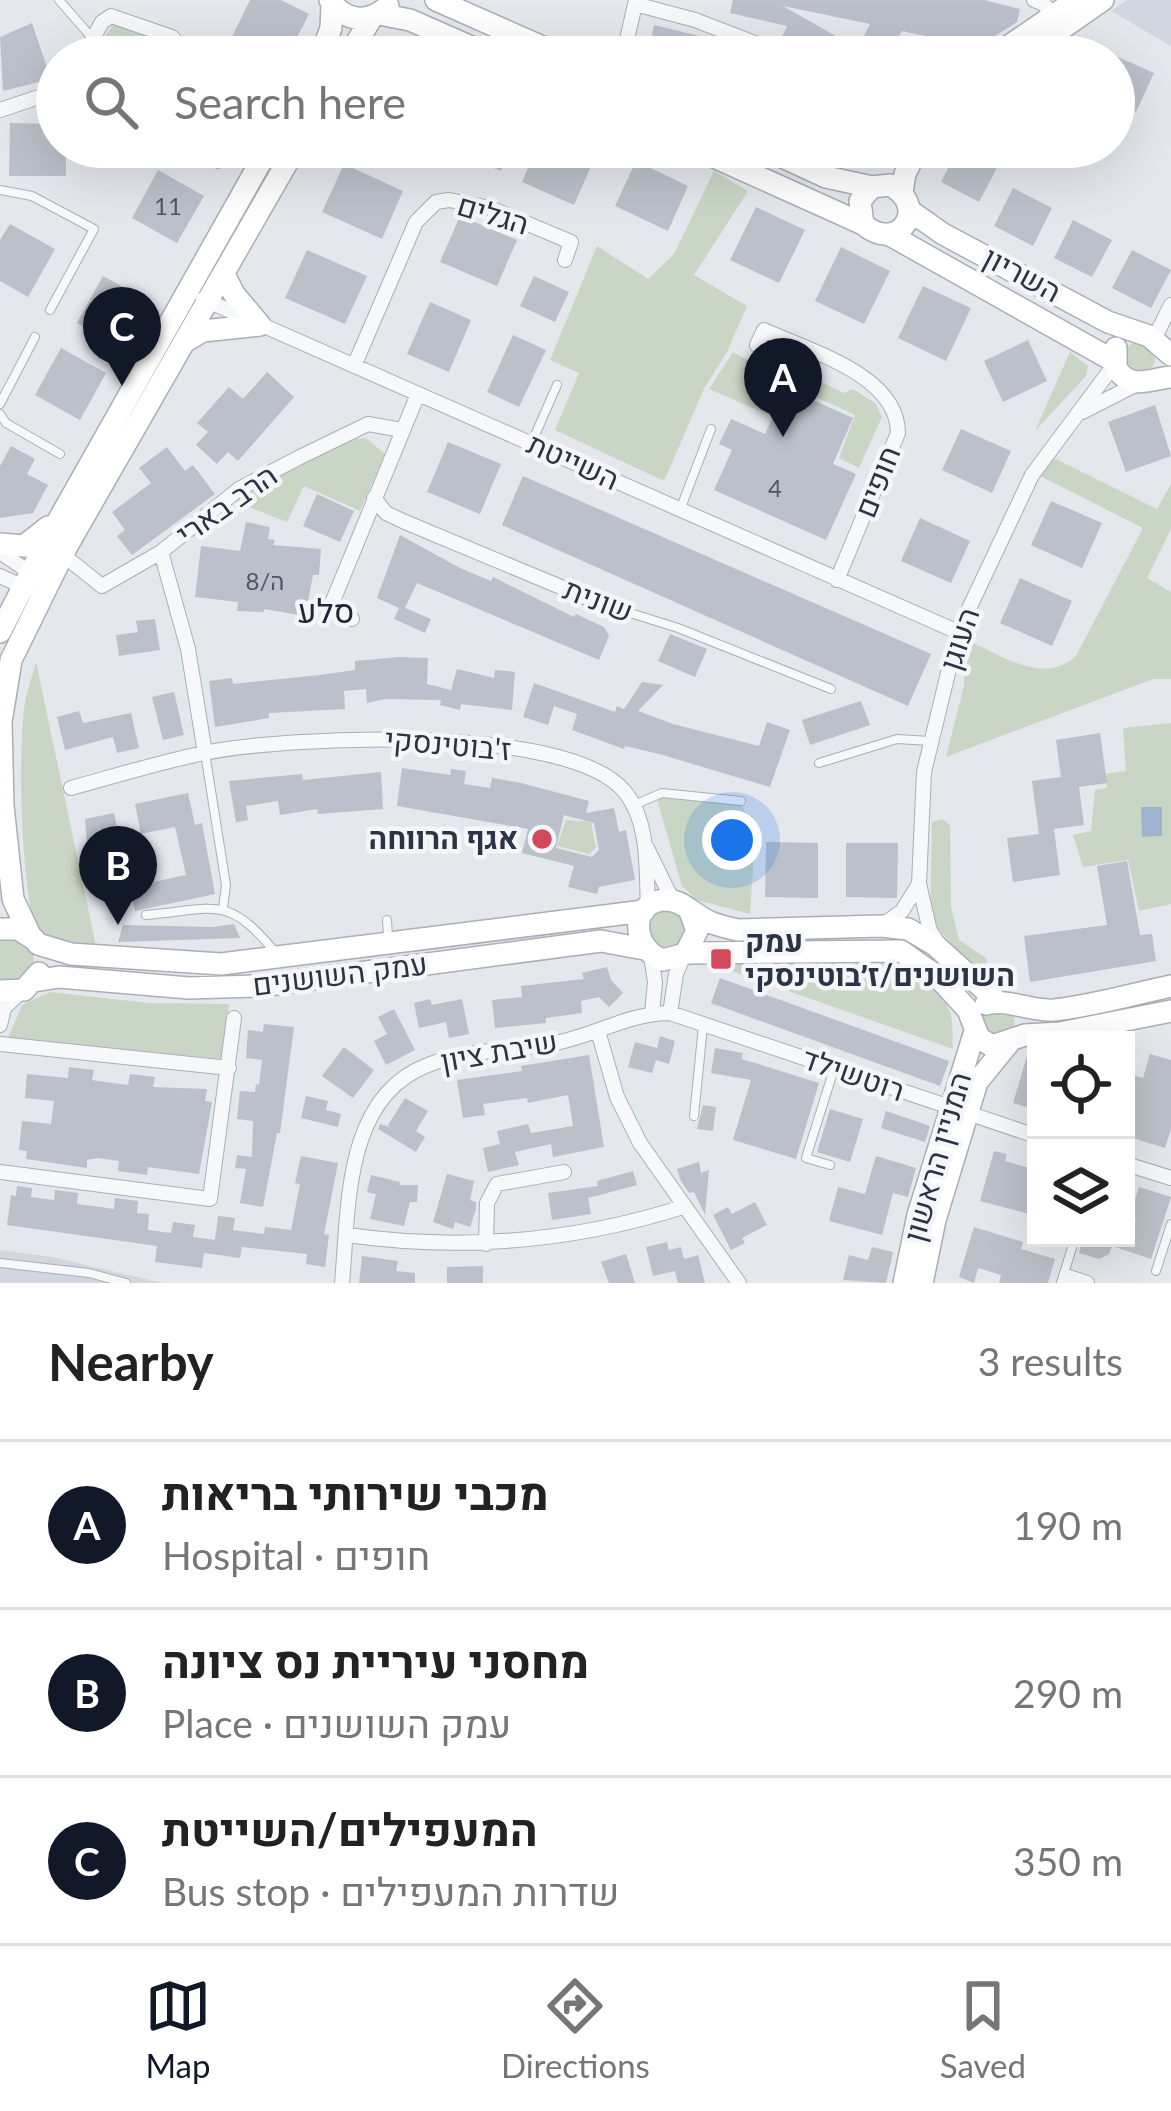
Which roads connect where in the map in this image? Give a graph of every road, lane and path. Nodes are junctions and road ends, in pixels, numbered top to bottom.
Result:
1 (59, 0) edge
2 (436, 0) edge
3 (1034, 0) edge
4 (1076, 0) edge
5 (1103, 0) edge
6 (331, 2) edge
7 (635, 2) edge
8 (381, 10) edge
9 (1058, 22) junction
10 (90, 36) edge
11 (95, 36) edge
12 (170, 36) edge
13 (329, 36) edge
14 (363, 36) edge
15 (446, 36) edge
16 (517, 36) edge
17 (627, 36) edge
18 (735, 36) edge
19 (1032, 36) edge
20 (1043, 36) edge
21 (36, 98) edge
22 (0, 110) edge
23 (259, 168) edge
24 (284, 168) edge
25 (738, 168) edge
26 (806, 168) edge
27 (898, 168) edge
28 (908, 168) edge
29 (0, 190) edge
30 (892, 194) junction
31 (862, 224) junction
32 (890, 235) junction
33 (565, 260) dead end
34 (224, 274) junction
35 (198, 297) junction
36 (1171, 305) edge
37 (50, 310) dead end
38 (260, 326) junction
39 (34, 337) dead end
40 (185, 342) junction
41 (1156, 343) edge
42 (757, 346) dead end
43 (1114, 363) junction
44 (354, 366) junction
45 (1154, 380) edge
46 (557, 385) dead end
47 (418, 394) junction
48 (0, 404) edge
49 (0, 414) edge
50 (1072, 418) junction
51 (711, 429) dead end
52 (402, 430) junction
53 (531, 443) junction
54 (60, 454) dead end
55 (374, 498) junction
56 (680, 510) junction
57 (62, 514) junction
58 (0, 548) edge
59 (161, 552) junction
60 (63, 555) junction
61 (0, 577) edge
62 (837, 580) junction
63 (25, 584) edge
64 (604, 605) joint
65 (352, 620) dead end
66 (0, 631) edge
67 (958, 632) junction
68 (830, 689) dead end
69 (930, 741) junction
70 (205, 753) junction
71 (819, 763) dead end
72 (71, 788) dead end
73 (741, 801) dead end
74 (634, 805) junction
75 (644, 844) junction
76 (919, 884) junction
77 (681, 905) junction
78 (224, 908) junction
79 (646, 909) junction
80 (146, 915) dead end
81 (387, 920) dead end
82 (881, 926) junction
83 (0, 928) edge
84 (34, 939) junction
85 (389, 945) junction
86 (647, 952) junction
87 (944, 952) junction
88 (686, 954) junction
89 (282, 959) junction
90 (29, 985) junction
91 (1171, 986) edge
92 (0, 992) edge
93 (1001, 1002) junction
94 (1171, 1011) edge
95 (652, 1013) junction
96 (670, 1013) junction
97 (234, 1018) dead end
98 (0, 1021) edge
99 (704, 1025) junction
100 (974, 1028) junction
101 (598, 1030) junction
102 (1011, 1041) junction
103 (0, 1044) edge
104 (229, 1068) junction
105 (834, 1069) junction
106 (959, 1112) junction
107 (694, 1116) dead end
108 (1027, 1133) edge
109 (830, 1165) dead end
110 (1135, 1167) edge
111 (0, 1172) edge
112 (564, 1172) dead end
113 (1171, 1178) edge
114 (683, 1207) junction
115 (1171, 1224) edge
116 (346, 1234) junction
117 (486, 1244) junction
118 (1073, 1247) edge
119 (0, 1263) edge
120 (1156, 1271) dead end
121 (1064, 1279) edge
122 (126, 1283) edge
123 (342, 1283) edge
124 (739, 1283) edge
125 (904, 1283) edge
126 (922, 1283) edge
127 (1087, 1283) edge

1 - 10 lane
2 - 16 street
3 - 9 street
4 - 9 street
5 - 9 street
6 - 8 street
6 - 13 street
7 - 17 street
7 - 18 street
8 - 14 street
8 - 15 street
9 - 19 street
9 - 20 street
11 - 12 street
21 - 22 street
23 - 35 street
24 - 34 street
25 - 31 street
26 - 30 street, השריון
27 - 30 street
28 - 30 street
29 - 37 lane
30 - 31 street
30 - 32 street
30 - 41 street, השריון
31 - 32 street, השריון
32 - 43 street, השריון
33 - 44 street, הגלים
34 - 35 street
34 - 38 street
35 - 38 street, השייטת
35 - 40 street
35 - 57 street
36 - 41 street
38 - 40 street
38 - 44 street, השייטת
39 - 48 lane
40 - 60 street
41 - 43 street
41 - 45 street
42 - 62 street, חופים
43 - 45 street
43 - 50 street, העוגן
44 - 47 street, השייטת
45 - 50 street, העוגן
46 - 53 lane
47 - 52 street
47 - 53 street, השייטת
49 - 54 lane
50 - 67 street, העוגן
51 - 56 lane
52 - 55 street
52 - 59 street, הרב בארי
53 - 56 street, השייטת
55 - 64 street, שונית
55 - 65 street
56 - 62 street, השייטת
57 - 58 street
57 - 63 street
58 - 63 street
59 - 60 street, הרב בארי
59 - 70 street
60 - 63 street
61 - 63 street
62 - 67 street, השייטת
63 - 66 street
63 - 84 street
64 - 68 lane, שונית
67 - 69 street, העוגן
69 - 71 lane
69 - 76 street, העוגן
70 - 72 street, ז'בוטינסקי
70 - 74 street, ז'בוטינסקי
70 - 78 lane
73 - 74 lane
74 - 75 street
75 - 77 street
75 - 79 street
76 - 82 street
76 - 87 street, העוגן
77 - 79 street
77 - 82 street
77 - 88 street
78 - 80 lane
78 - 89 lane
79 - 85 street, עמק השושנים
79 - 86 street
81 - 85 lane
82 - 87 street
83 - 84 street, עמק השושנים
84 - 89 street, עמק השושנים
84 - 90 street
85 - 89 street, עמק השושנים
86 - 88 street
86 - 90 street, עמק השושנים
86 - 95 street
87 - 93 street
88 - 96 street
88 - 100 street
90 - 92 street, עמק השושנים
90 - 98 street
91 - 93 street
93 - 100 street
93 - 102 street
94 - 102 street
95 - 96 street, שיבת ציון
95 - 101 street, שיבת ציון
96 - 99 street, רוטשילד
97 - 104 street
99 - 105 street, רוטשילד
99 - 107 lane
100 - 102 street
100 - 106 street, המניין הראשון
101 - 114 street
101 - 116 street, שיבת ציון
102 - 106 street, המניין הראשון
103 - 104 street
104 - 111 street
105 - 106 street, רוטשילד
105 - 109 lane
106 - 108 street, רוטשילד
106 - 125 street, המניין הראשון
106 - 126 street, המניין הראשון
110 - 113 street
112 - 117 street
114 - 117 street
114 - 124 street
115 - 120 lane
116 - 117 street
116 - 123 street, שיבת ציון
118 - 121 lane
119 - 122 lane
121 - 127 street

